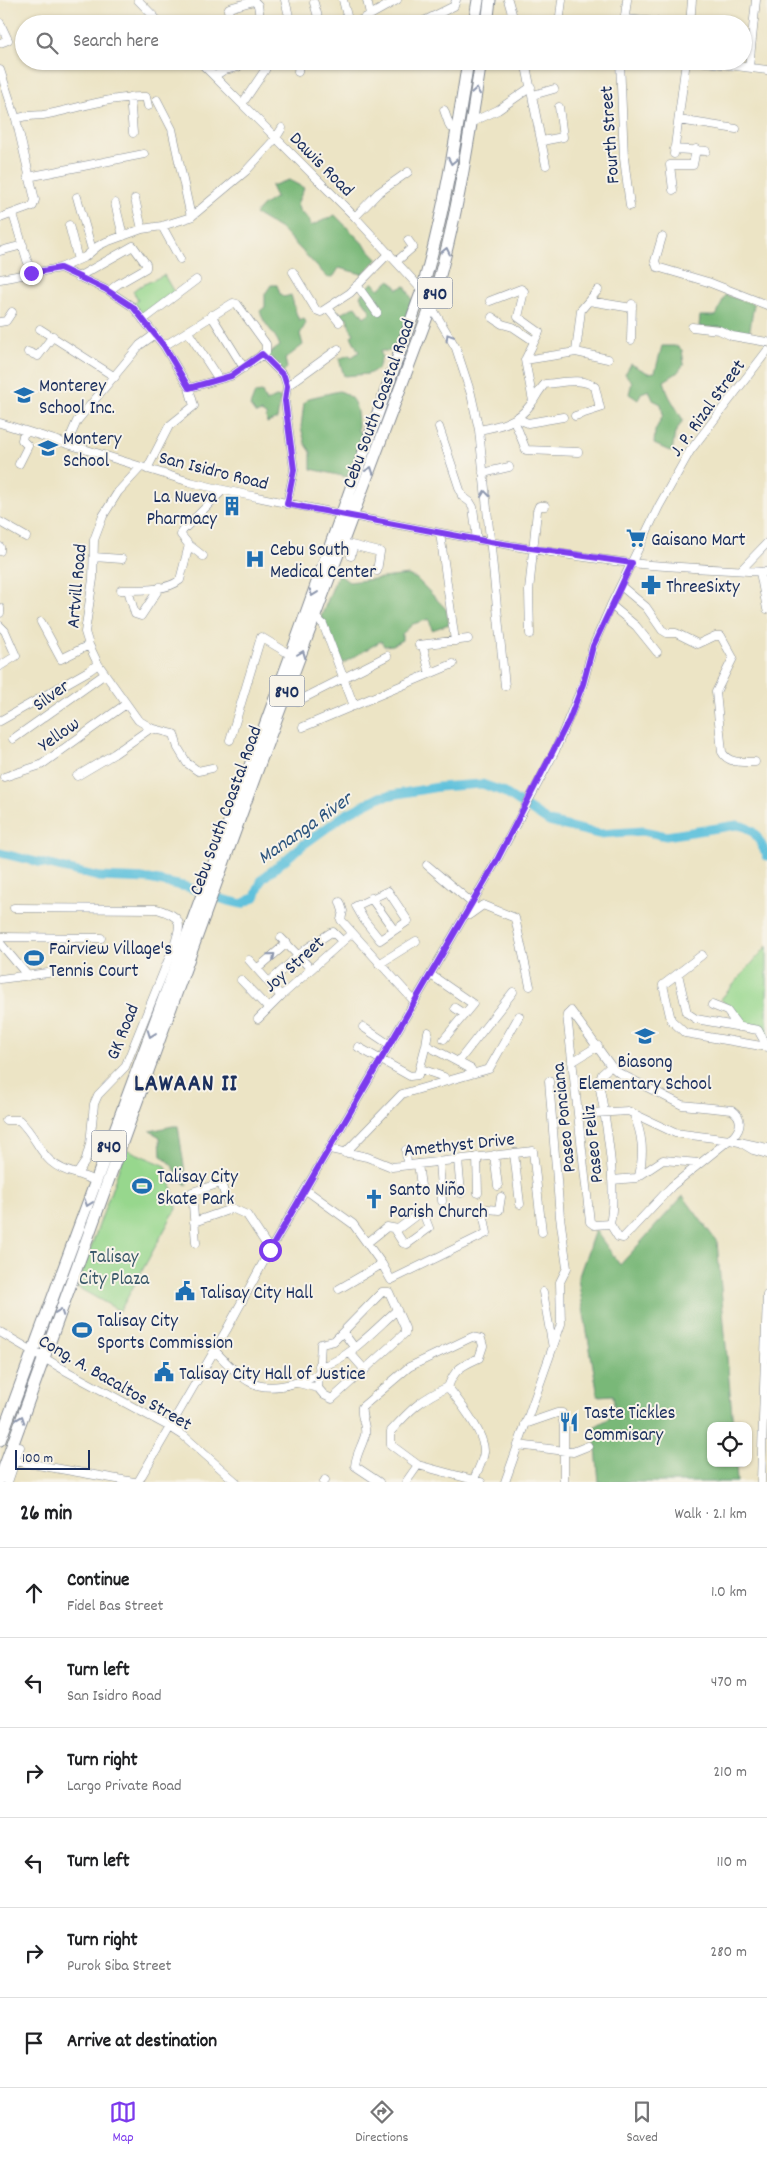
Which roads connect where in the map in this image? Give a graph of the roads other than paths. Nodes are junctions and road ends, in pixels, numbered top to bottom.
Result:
1 (138, 0) edge
2 (285, 0) edge
3 (343, 0) edge
4 (367, 0) edge
5 (397, 0) edge
6 (456, 0) edge
7 (478, 0) edge
8 (490, 0) edge
9 (508, 0) edge
10 (562, 0) edge
11 (627, 0) edge
12 (692, 0) edge
13 (756, 0) edge
14 (314, 3) dead end
15 (370, 14) joint
16 (152, 15) edge
17 (229, 15) edge
18 (260, 15) edge
19 (289, 15) edge
20 (317, 15) edge
21 (347, 15) edge
22 (436, 15) edge
23 (476, 15) edge
24 (488, 15) edge
25 (512, 15) edge
26 (560, 15) edge
27 (626, 15) edge
28 (691, 15) edge
29 (0, 23) edge
30 (752, 38) edge
31 (0, 43) edge
32 (752, 68) edge
33 (0, 70) edge
34 (209, 70) edge
35 (224, 70) edge
36 (265, 70) edge
37 (467, 70) edge
38 (480, 70) edge
39 (528, 70) edge
40 (620, 70) edge
41 (685, 70) edge
42 (767, 70) edge
43 (215, 76) junction
44 (554, 89) dead end
45 (532, 91) junction
46 (130, 98) junction
47 (158, 100) dead end
48 (242, 104) junction
49 (148, 106) dead end
50 (559, 108) dead end
51 (444, 110) dead end
52 (16, 119) junction
53 (679, 120) junction
54 (472, 122) junction
55 (282, 128) dead end
56 (457, 129) junction
57 (736, 129) dead end
58 (133, 133) dead end
59 (276, 138) junction
60 (542, 141) junction
61 (696, 149) junction
62 (706, 151) dead end
63 (144, 154) dead end
64 (546, 165) dead end
65 (408, 172) dead end
66 (28, 177) junction
67 (673, 190) dead end
68 (77, 197) dead end
69 (135, 199) dead end
70 (115, 203) dead end
71 (630, 206) dead end
72 (13, 214) junction
73 (191, 217) junction
74 (355, 217) junction
75 (0, 218) edge
76 (69, 225) dead end
77 (162, 226) junction
78 (142, 229) junction
79 (123, 236) junction
80 (662, 238) dead end
81 (408, 240) dead end
82 (23, 245) junction
83 (92, 250) junction
84 (0, 251) edge
85 (389, 253) junction
86 (180, 259) dead end
87 (78, 260) junction
88 (397, 262) junction
89 (60, 268) junction
90 (293, 272) dead end
91 (31, 273) junction
92 (78, 277) junction
93 (0, 279) edge
94 (196, 280) dead end
95 (357, 285) junction
96 (422, 290) junction
97 (598, 290) dead end
98 (109, 291) junction
99 (490, 301) dead end
100 (589, 301) junction
101 (767, 305) edge
102 (431, 306) junction
103 (328, 308) junction
104 (12, 312) dead end
105 (377, 313) dead end
106 (211, 315) junction
107 (492, 317) dead end
108 (143, 320) junction
109 (0, 322) edge
110 (339, 322) dead end
111 (692, 327) dead end
112 (40, 329) dead end
113 (188, 332) junction
114 (154, 335) junction
115 (53, 336) junction
116 (631, 340) dead end
117 (534, 341) junction
118 (767, 342) edge
119 (164, 346) junction
120 (338, 349) dead end
121 (28, 352) dead end
122 (576, 352) junction
123 (767, 352) edge
124 (262, 354) junction
125 (608, 359) dead end
126 (525, 360) junction
127 (244, 368) junction
128 (115, 377) junction
129 (218, 378) junction
130 (287, 386) junction
131 (189, 388) junction
132 (533, 401) junction
133 (575, 416) dead end
134 (563, 417) dead end
135 (517, 419) junction
136 (0, 423) edge
137 (439, 427) dead end
138 (478, 430) junction
139 (24, 431) junction
140 (67, 444) junction
141 (578, 452) dead end
142 (18, 464) dead end
143 (508, 467) dead end
144 (144, 468) junction
145 (483, 473) junction
146 (222, 491) junction
147 (287, 504) junction
148 (545, 506) dead end
149 (348, 515) junction
150 (0, 522) edge
151 (440, 532) junction
152 (26, 536) dead end
153 (477, 540) junction
154 (490, 542) junction
155 (767, 543) edge
156 (348, 544) junction
157 (189, 545) junction
158 (0, 547) edge
159 (534, 549) junction
160 (0, 551) edge
161 (94, 556) junction
162 (203, 556) dead end
163 (352, 556) dead end
164 (122, 559) dead end
165 (632, 563) junction
166 (741, 570) junction
167 (377, 571) dead end
168 (763, 572) edge
169 (621, 586) junction
170 (160, 587) junction
171 (611, 605) junction
172 (0, 608) edge
173 (767, 609) edge
174 (0, 613) edge
175 (316, 618) junction
176 (41, 622) dead end
177 (0, 626) edge
178 (530, 634) dead end
179 (468, 639) dead end
180 (455, 641) junction
181 (88, 645) junction
182 (657, 652) dead end
183 (291, 655) junction
184 (388, 656) dead end
185 (98, 664) junction
186 (453, 664) dead end
187 (0, 666) edge
188 (105, 674) junction
189 (430, 674) junction
190 (343, 680) junction
191 (504, 686) dead end
192 (298, 701) dead end
193 (126, 704) junction
194 (354, 706) junction
195 (0, 721) edge
196 (302, 727) dead end
197 (151, 728) junction
198 (13, 739) dead end
199 (230, 740) dead end
200 (756, 762) dead end
201 (255, 763) junction
202 (212, 768) dead end
203 (77, 776) dead end
204 (4, 777) dead end
205 (427, 865) dead end
206 (371, 898) junction
207 (340, 902) dead end
208 (473, 904) junction
209 (14, 908) dead end
210 (466, 916) junction
211 (364, 920) junction
212 (394, 930) junction
213 (351, 931) junction
214 (0, 937) edge
215 (101, 938) dead end
216 (342, 940) junction
217 (416, 941) dead end
218 (0, 943) edge
219 (299, 955) junction
220 (702, 955) dead end
221 (249, 960) dead end
222 (379, 964) junction
223 (257, 969) junction
224 (311, 969) junction
225 (48, 973) dead end
226 (678, 974) junction
227 (431, 975) junction
228 (28, 976) junction
229 (0, 979) edge
230 (241, 980) dead end
231 (269, 982) junction
232 (530, 986) dead end
233 (172, 990) junction
234 (513, 992) dead end
235 (281, 996) junction
236 (415, 1002) junction
237 (712, 1005) dead end
238 (268, 1008) junction
239 (455, 1008) dead end
240 (464, 1014) junction
241 (519, 1016) dead end
242 (258, 1019) dead end
243 (363, 1027) dead end
244 (739, 1027) junction
245 (428, 1032) dead end
246 (444, 1039) dead end
247 (390, 1045) junction
248 (426, 1045) junction
249 (358, 1046) dead end
250 (598, 1046) junction
251 (767, 1047) edge
252 (382, 1059) junction
253 (458, 1062) junction
254 (572, 1062) junction
255 (611, 1066) junction
256 (420, 1069) junction
257 (471, 1069) dead end
258 (444, 1077) dead end
259 (549, 1082) dead end
260 (604, 1112) junction
261 (633, 1113) junction
262 (578, 1114) junction
263 (6, 1120) dead end
264 (730, 1140) junction
265 (742, 1143) junction
266 (767, 1148) edge
267 (330, 1149) junction
268 (406, 1150) dead end
269 (345, 1153) junction
270 (514, 1153) junction
271 (767, 1154) edge
272 (494, 1155) junction
273 (477, 1157) junction
274 (458, 1160) junction
275 (439, 1162) junction
276 (699, 1162) junction
277 (418, 1164) junction
278 (407, 1165) junction
279 (77, 1174) junction
280 (639, 1176) junction
281 (612, 1180) junction
282 (96, 1181) junction
283 (421, 1186) dead end
284 (498, 1186) dead end
285 (306, 1190) junction
286 (478, 1193) dead end
287 (461, 1194) dead end
288 (501, 1197) dead end
289 (442, 1201) dead end
290 (520, 1204) dead end
291 (231, 1208) junction
292 (194, 1222) junction
293 (610, 1224) junction
294 (394, 1229) junction
295 (542, 1232) dead end
296 (196, 1243) dead end
297 (367, 1243) junction
298 (270, 1250) junction
299 (382, 1264) junction
300 (339, 1289) dead end
301 (544, 1292) dead end
302 (767, 1295) edge
303 (397, 1310) junction
304 (0, 1332) edge
305 (343, 1332) junction
306 (352, 1350) junction
307 (553, 1350) junction
308 (214, 1351) junction
309 (32, 1352) junction
310 (43, 1358) junction
311 (319, 1366) junction
312 (365, 1370) junction
313 (318, 1375) junction
314 (298, 1383) junction
315 (448, 1387) junction
316 (318, 1388) junction
317 (526, 1424) junction
318 (169, 1427) junction
319 (0, 1440) edge
320 (518, 1445) junction
321 (588, 1446) dead end
322 (20, 1447) dead end
323 (564, 1450) junction
324 (15, 1461) junction
325 (418, 1465) junction
326 (0, 1479) edge
327 (476, 1481) edge
328 (564, 1481) edge
329 (8, 1482) edge
330 (134, 1482) edge
331 (138, 1482) edge
332 (236, 1482) edge
333 (379, 1482) edge
334 (406, 1482) edge
335 (505, 1482) edge
336 (761, 1482) edge

1 - 16 street
2 - 19 street
3 - 21 street
4 - 15 street
5 - 15 street
6 - 22 street
7 - 23 highway
8 - 24 highway
9 - 25 street
10 - 26 street
11 - 27 street
12 - 28 street
13 - 30 street
14 - 20 street
17 - 18 street
29 - 31 street
32 - 42 street
33 - 52 street
34 - 43 street, Dawis Road
35 - 43 street
36 - 48 street
37 - 56 highway, Cebu South Coastal Road / 840
54 -> 38 highway, Cebu South Coastal Road / 840
39 - 45 street
40 - 71 street, Fourth Street
41 - 53 street
43 - 48 street, Dawis Road
44 - 45 street
45 - 54 street
45 - 60 street
46 - 49 street
46 - 52 street
46 - 58 street
47 - 73 street
48 - 59 street, Dawis Road
50 - 60 street
51 - 56 street
52 - 66 street
53 - 57 street
53 - 61 street
102 -> 54 highway, Cebu South Coastal Road / 840
55 - 59 street
56 -> 96 highway, Cebu South Coastal Road / 840
59 - 73 street
59 - 74 street, Dawis Road
60 - 64 street
61 - 62 street
61 - 67 street
63 - 66 street
65 - 74 street
66 - 72 street
68 - 83 street
69 - 78 street
70 - 79 street
72 - 75 street
72 - 82 street
73 - 77 street
74 - 85 street, Dawis Road
76 - 87 street
77 - 78 street
77 - 86 street
78 - 79 street
79 - 83 street
80 - 101 street
81 - 88 street
82 - 84 street
82 - 91 street
83 - 87 street
85 - 88 street, Dawis Road
85 - 95 street
87 - 89 street
88 - 96 street, Dawis Road
89 - 91 street
89 - 92 street
90 - 103 street
91 - 93 street
92 - 98 street
92 - 98 street
94 - 108 street
95 - 103 street
95 - 105 street
96 - 149 highway, Cebu South Coastal Road / 840
97 - 100 street
98 - 108 street
99 - 117 street
100 - 116 street
100 - 122 street
138 -> 102 street
149 -> 102 highway, Cebu South Coastal Road / 840
103 - 110 street
104 - 109 street
106 - 113 street
106 - 124 street
106 - 127 street
107 - 117 street
108 - 114 street
111 - 118 street
112 - 115 street
113 - 119 street
113 - 129 street
114 - 119 street
114 - 128 street
115 - 121 street
115 - 128 street
117 - 126 street
119 - 131 street
120 - 130 street
122 - 125 street
122 - 126 street
123 - 165 street, J. P. Rizal Street
124 - 127 street
124 - 130 street
126 - 132 street
127 - 129 street
128 - 140 street
129 - 131 street
130 - 147 street
131 - 144 street, Artvill Road
132 - 133 street
132 - 135 street
134 - 135 street
135 - 138 street
135 - 141 street
136 - 139 street, San Isidro Road
137 - 153 street
138 - 145 street
139 - 140 street, San Isidro Road
139 - 142 street
140 - 144 street, San Isidro Road
143 - 145 street
144 - 146 street, San Isidro Road
144 - 161 street, Artvill Road
154 -> 145 street
146 - 147 street, San Isidro Road
146 - 157 street
147 - 149 street, San Isidro Road
148 - 159 street
149 - 151 street, San Isidro Road
149 - 156 highway, Cebu South Coastal Road / 840
149 -> 183 highway, Cebu South Coastal Road / 840
150 - 152 street
151 - 153 street, San Isidro Road
151 - 180 street
153 - 154 street, San Isidro Road
154 - 159 street, San Isidro Road
154 - 191 street
155 - 166 street
156 - 163 street
156 - 167 street
156 - 175 highway, Cebu South Coastal Road / 840
157 - 162 street
157 - 170 street
158 - 160 street
159 - 165 street, San Isidro Road
159 - 178 street
161 - 164 street
161 - 181 street, Artvill Road
165 - 166 street, San Isidro Road
165 - 169 street, J. P. Rizal Street
166 - 168 street, San Isidro Road
168 - 173 street
169 - 171 street, J. P. Rizal Street
169 - 200 street
170 - 170 street
171 - 182 street
171 - 208 street, J. P. Rizal Street
172 - 174 street
175 - 190 street
201 -> 175 highway, Cebu South Coastal Road / 840
176 - 181 street
177 - 187 street
179 - 180 street
180 - 189 street
181 - 185 street, Artvill Road
183 - 199 street
183 - 201 highway, Cebu South Coastal Road / 840
184 - 190 street
185 - 188 street, Artvill Road
185 - 195 street
186 - 189 street
188 - 193 street, Artvill Road
188 - 198 street, Silver
189 - 194 street
190 - 192 street
190 - 194 street
193 - 197 street, Artvill Road
193 - 204 street, Yellow
194 - 196 street
197 - 202 street
197 - 203 street
201 - 233 highway, Cebu South Coastal Road / 840
205 - 208 street
206 - 211 street
206 - 212 street
206 - 212 street
207 - 213 street
208 - 210 street, J. P. Rizal Street
209 - 279 street, GK Road
210 - 227 street, J. P. Rizal Street
210 - 232 street
211 - 212 street
211 - 213 street, Joy Street
213 - 216 street, Joy Street
213 - 222 street
214 - 215 street
216 - 219 street
216 - 224 street, Joy Street
217 - 222 street
218 - 228 street
223 -> 219 street
219 - 224 street
219 - 231 street
220 - 226 street
221 - 223 street
222 - 236 street
223 - 231 street
224 - 235 street, Joy Street
225 - 228 street
226 - 244 street
226 - 251 street
227 - 236 street, J. P. Rizal Street
227 - 240 street
228 - 229 street
230 - 238 street
231 - 235 street
233 -> 282 highway, Cebu South Coastal Road / 840
310 -> 233 highway, Cebu South Coastal Road / 840
234 - 253 street
235 - 238 street, Joy Street
236 - 247 street, J. P. Rizal Street
237 - 244 street
238 - 242 street, Joy Street
239 - 240 street
240 - 246 street
241 - 269 street
243 - 247 street
244 - 251 street
245 - 248 street
247 - 252 street, J. P. Rizal Street
248 - 253 street
248 - 256 street
249 - 252 street
250 - 254 street
250 - 254 street, Paseo Ponciana
250 - 255 street
252 - 256 street
252 - 267 street, J. P. Rizal Street
253 - 257 street
254 - 262 street, Paseo Ponciana
255 - 260 street, Paseo Feliz
255 - 264 street
256 - 258 street
259 - 307 street
260 - 261 street
260 - 262 street
260 - 281 street, Paseo Feliz
261 - 264 street
261 - 280 street
262 - 293 street, Paseo Ponciana
263 - 279 street
264 - 265 street
264 - 276 street
265 - 266 street
265 - 271 street
267 - 269 street, Amethyst Drive
267 - 285 street, J. P. Rizal Street
268 - 278 street
269 - 278 street, Amethyst Drive
270 - 272 street, Amethyst Drive
270 - 290 street
270 - 295 street, Amethyst Drive
272 - 273 street, Amethyst Drive
272 - 284 street
273 - 274 street, Amethyst Drive
273 - 286 street
274 - 275 street, Amethyst Drive
274 - 287 street
275 - 277 street, Amethyst Drive
275 - 289 street
276 - 280 street
276 - 293 street
277 - 278 street, Amethyst Drive
277 - 283 street
279 - 282 street
280 - 281 street
281 - 293 street, Paseo Feliz
282 -> 309 highway, Cebu South Coastal Road / 840
285 - 297 street
285 - 298 street, J. P. Rizal Street
288 - 299 street
291 - 292 street
291 - 292 street
291 - 298 street
292 - 296 street
294 - 294 street
294 - 297 street
297 - 299 street
298 - 308 street, J. P. Rizal Street
299 - 300 street
301 - 307 street
302 - 336 street
303 - 305 street
303 - 306 street
303 - 312 street
304 - 309 street, Cong. A. Bacaltos Street
305 - 306 street
305 - 311 street
306 - 311 street
306 - 312 street
307 - 317 street
308 - 314 street
308 - 318 street, J. P. Rizal Street
309 - 310 street, Cong. A. Bacaltos Street
309 - 319 highway, Cebu South Coastal Road / 840
310 - 318 street, Cong. A. Bacaltos Street
326 -> 310 highway, Cebu South Coastal Road / 840
311 - 313 street
312 - 316 street
313 - 314 street
313 - 316 street
314 - 316 street
315 - 325 street
315 - 327 street
315 - 333 street
317 - 320 street
317 - 323 street
318 - 331 street, J. P. Rizal Street
318 - 332 street, Cong. A. Bacaltos Street
320 - 323 street
320 - 335 street
321 - 323 street
322 - 324 street
323 - 328 street
324 - 329 street
324 - 330 street
325 - 327 street
325 - 334 street

